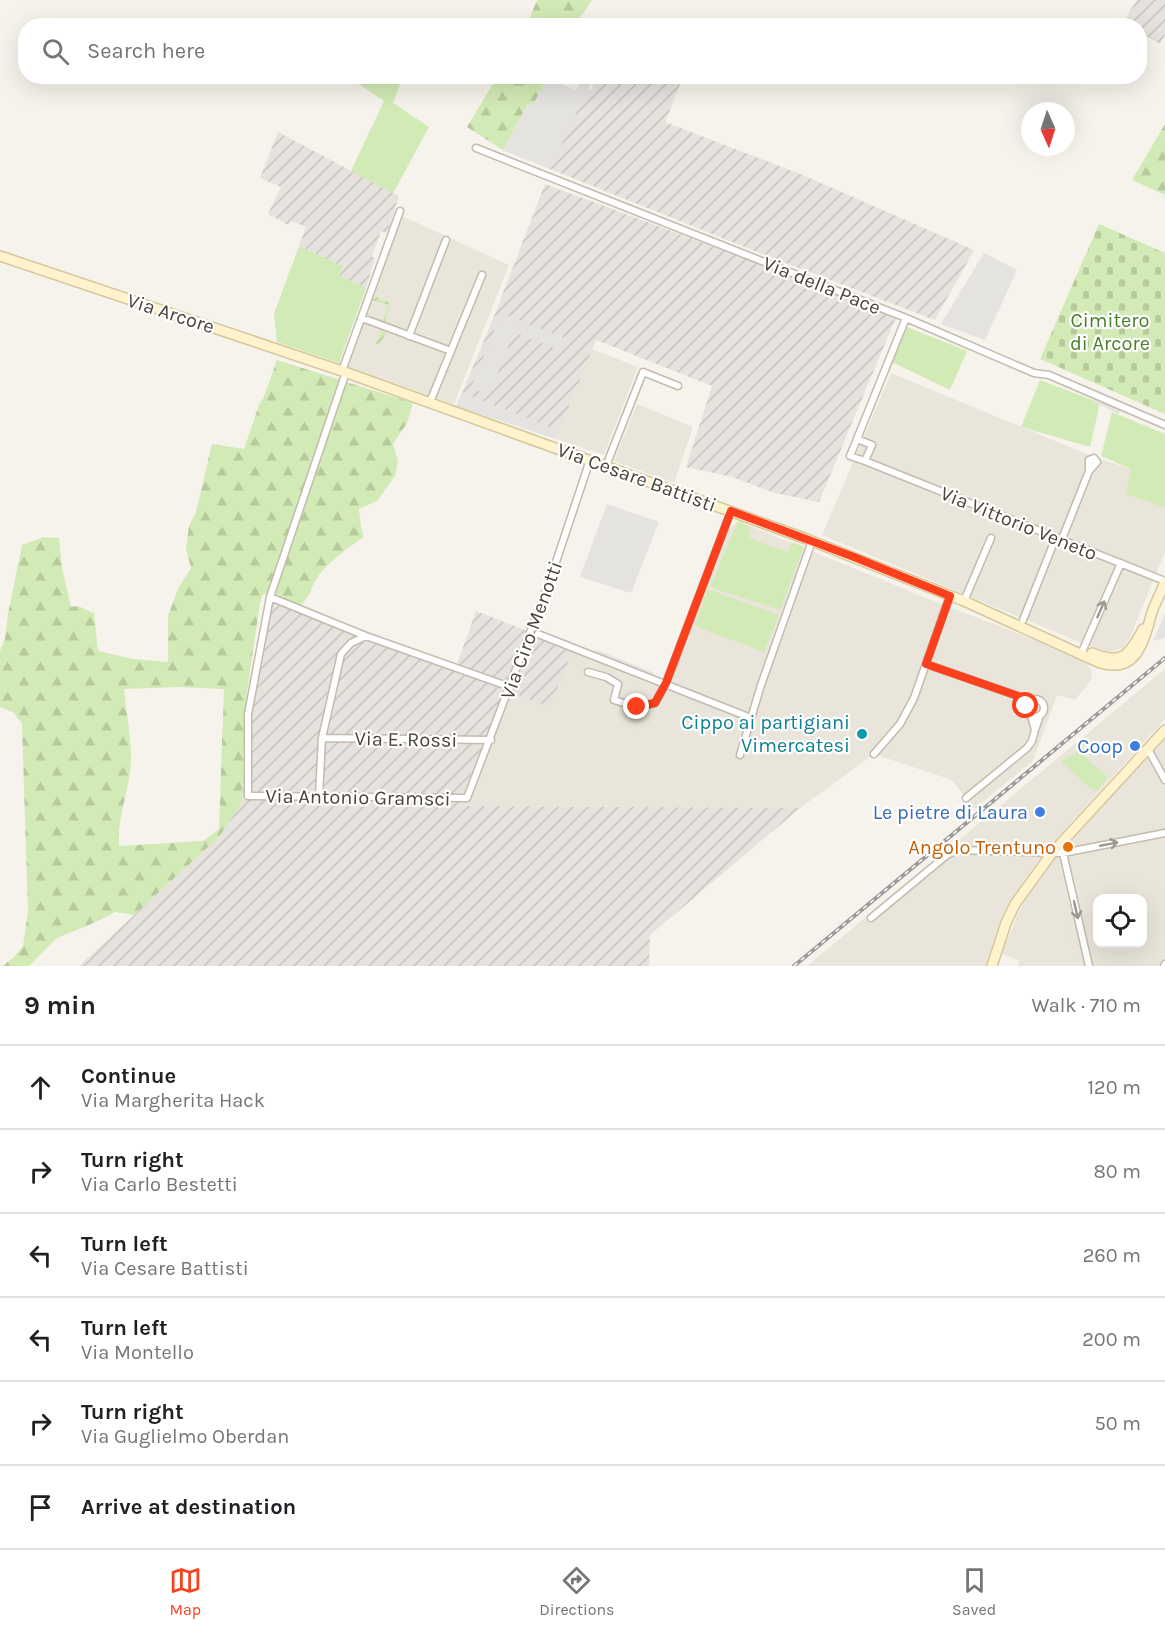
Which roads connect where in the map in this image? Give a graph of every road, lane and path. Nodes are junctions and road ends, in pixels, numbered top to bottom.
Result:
1 (476, 148) dead end
2 (400, 211) dead end
3 (446, 240) dead end
4 (0, 256) edge
5 (482, 275) dead end
6 (362, 318) junction
7 (906, 318) junction
8 (408, 336) junction
9 (451, 351) junction
10 (344, 371) junction
11 (678, 386) dead end
12 (430, 402) junction
13 (1165, 425) edge
14 (856, 439) junction
15 (590, 460) junction
16 (865, 461) junction
17 (606, 466) junction
18 (1089, 471) dead end
19 (731, 511) junction
20 (991, 538) dead end
21 (1059, 538) junction
22 (812, 541) junction
23 (1121, 563) junction
24 (1165, 581) edge
25 (950, 596) junction
26 (270, 597) junction
27 (964, 601) junction
28 (1023, 620) dead end
29 (538, 634) dead end
30 (366, 636) junction
31 (1082, 652) junction
32 (926, 664) junction
33 (588, 672) dead end
34 (666, 683) junction
35 (510, 687) junction
36 (1029, 702) junction
37 (1040, 715) junction
38 (1031, 716) junction
39 (751, 718) junction
40 (1035, 730) junction
41 (1165, 730) edge
42 (322, 738) junction
43 (491, 740) junction
44 (1148, 749) junction
45 (874, 754) dead end
46 (740, 755) dead end
47 (1165, 780) edge
48 (319, 796) junction
49 (467, 798) joint
50 (966, 798) dead end
51 (1165, 833) edge
52 (1052, 853) junction
53 (1063, 853) junction
54 (871, 918) dead end
55 (992, 966) edge
56 (1089, 966) edge

1 - 7 street, Via della Pace
2 - 6 street
3 - 8 street
4 - 10 street, Via Arcore
5 - 9 street
6 - 8 street
6 - 10 street
7 - 13 street, Via della Pace
7 - 14 street
8 - 9 street
9 - 12 street
10 - 12 street, Via Cesare Battisti
10 - 26 street
11 - 17 street
12 - 15 street, Via Cesare Battisti
14 - 16 street
14 - 16 street
15 - 17 street, Via Cesare Battisti
15 - 35 street, Via Ciro Menotti
16 - 21 street, Via Vittorio Veneto
17 - 19 street, Via Cesare Battisti
18 - 21 street
19 - 22 street, Via Cesare Battisti
19 - 34 street
20 - 27 street
21 - 23 street, Via Vittorio Veneto
21 - 28 street
22 - 25 street, Via Cesare Battisti
22 - 39 street
23 - 24 street, Via Vittorio Veneto
31 -> 23 street
24 - 31 street, Via Cesare Battisti
25 - 27 street, Via Cesare Battisti
25 - 32 street
26 - 30 street
26 - 48 street, Via Antonio Gramsci
27 - 31 street, Via Cesare Battisti
29 - 34 street
30 - 35 street
30 - 42 street
32 - 36 street
32 - 45 street
33 - 34 street
34 - 39 street
35 - 43 street, Via Ciro Menotti
36 - 37 street
36 - 38 street
37 - 38 street
37 - 40 street
38 - 40 street
39 - 46 street
40 - 50 street
41 - 44 street
42 - 43 street, Via E. Rossi
42 - 48 street
43 - 49 street, Via Ciro Menotti
44 - 47 street
44 - 52 street
48 - 49 street, Via Antonio Gramsci
53 -> 51 street
52 - 53 street
52 - 54 street
52 - 55 street
53 -> 56 street

